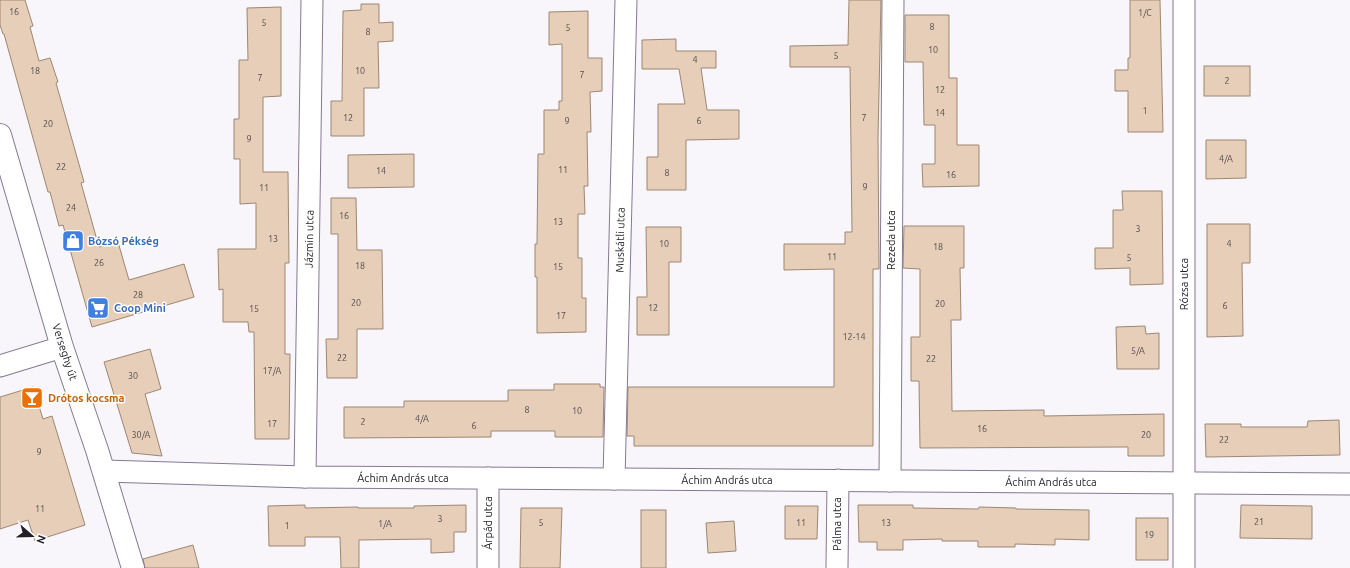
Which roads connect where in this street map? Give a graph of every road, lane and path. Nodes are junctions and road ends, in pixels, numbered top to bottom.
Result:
1 (312, 0) edge
2 (626, 0) edge
3 (893, 0) edge
4 (1184, 0) edge
5 (0, 135) edge
6 (62, 347) junction
7 (0, 366) edge
8 (104, 471) junction
9 (305, 477) junction
10 (488, 478) junction
11 (614, 479) junction
12 (838, 480) junction
13 (890, 481) junction
14 (1184, 483) junction
15 (1350, 484) edge
16 (133, 568) edge
17 (488, 568) edge
18 (837, 568) edge
19 (1184, 568) edge

1 - 9 street, Jázmin utca
2 - 11 street, Muskátli utca
3 - 13 street, Rezeda utca
4 - 14 street, Rózsa utca
5 - 6 main road, Verseghy út
6 - 7 street
6 - 8 main road, Verseghy út
8 - 9 street, Áchim András utca
8 - 16 main road, Verseghy út
9 - 10 street, Áchim András utca
10 - 11 street, Áchim András utca
10 - 17 street, Árpád utca
11 - 12 street, Áchim András utca
12 - 13 street, Áchim András utca
12 - 18 street, Pálma utca
13 - 14 street, Áchim András utca
14 - 15 street, Áchim András utca
14 - 19 street, Rózsa utca

